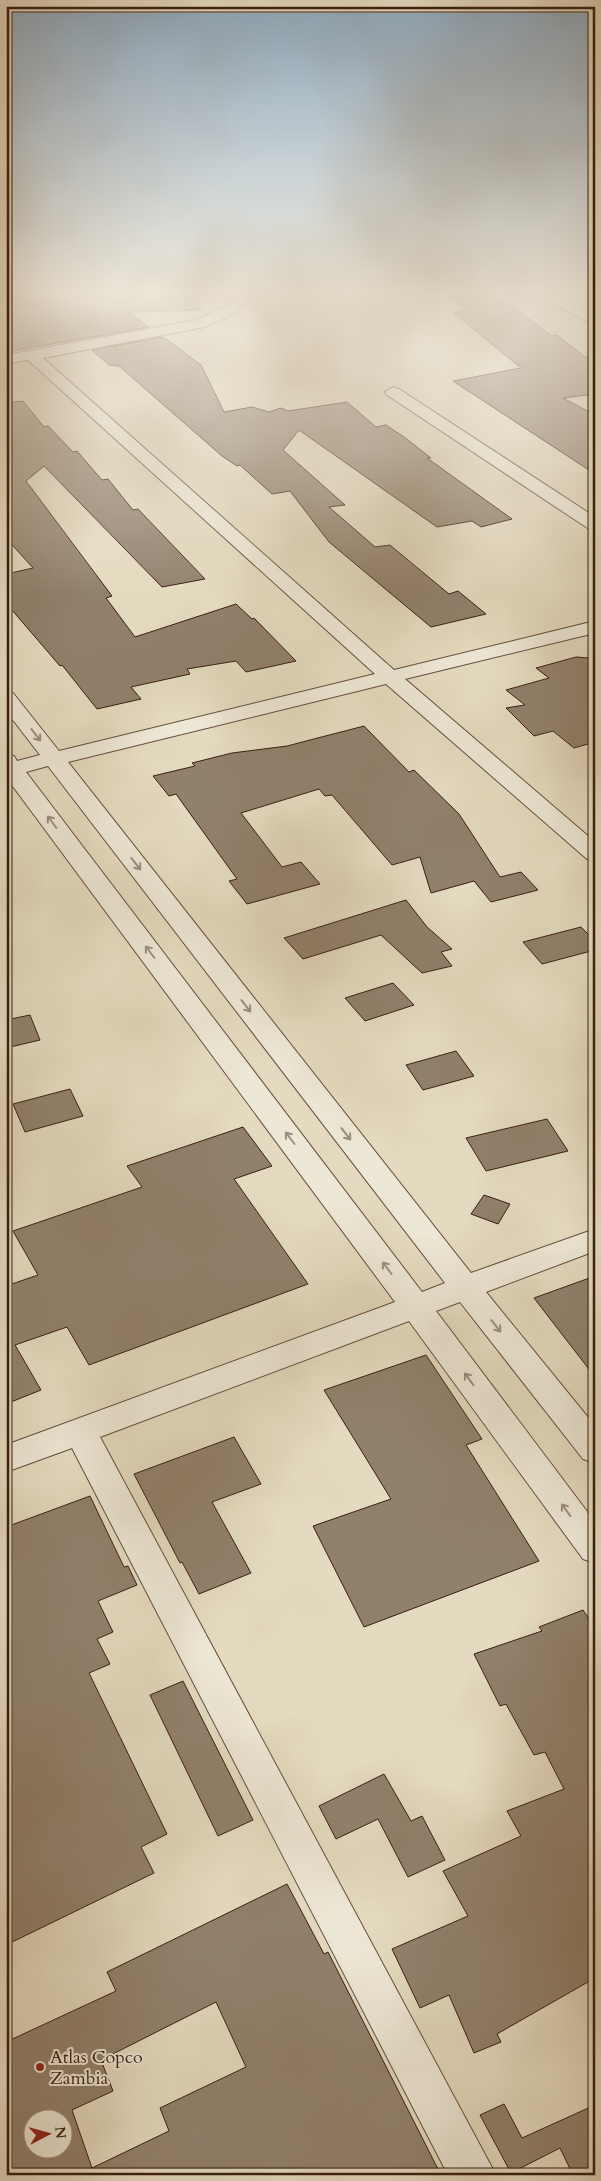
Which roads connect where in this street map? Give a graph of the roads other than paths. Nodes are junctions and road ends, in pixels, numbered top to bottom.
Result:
1 (72, 392) edge
2 (393, 392) dead end
3 (595, 525) edge
4 (595, 627) edge
5 (391, 678) junction
6 (6, 697) edge
7 (54, 758) junction
8 (8, 766) edge
9 (595, 854) edge
10 (221, 973) junction
11 (176, 986) junction
12 (595, 1239) edge
13 (466, 1288) junction
14 (416, 1307) junction
15 (80, 1431) junction
16 (595, 1450) edge
17 (6, 1459) edge
18 (595, 1549) edge
19 (473, 2175) edge

1 - 5 street
2 - 3 street
4 - 5 street
5 - 7 street
5 - 9 street
6 -> 7 street
7 - 8 street
7 -> 10 street
11 -> 8 street
10 - 11 street
10 -> 13 street
14 -> 11 street
12 - 13 street
13 - 14 street
13 -> 16 street
14 - 15 street
18 -> 14 street
15 - 17 street
15 - 19 street

